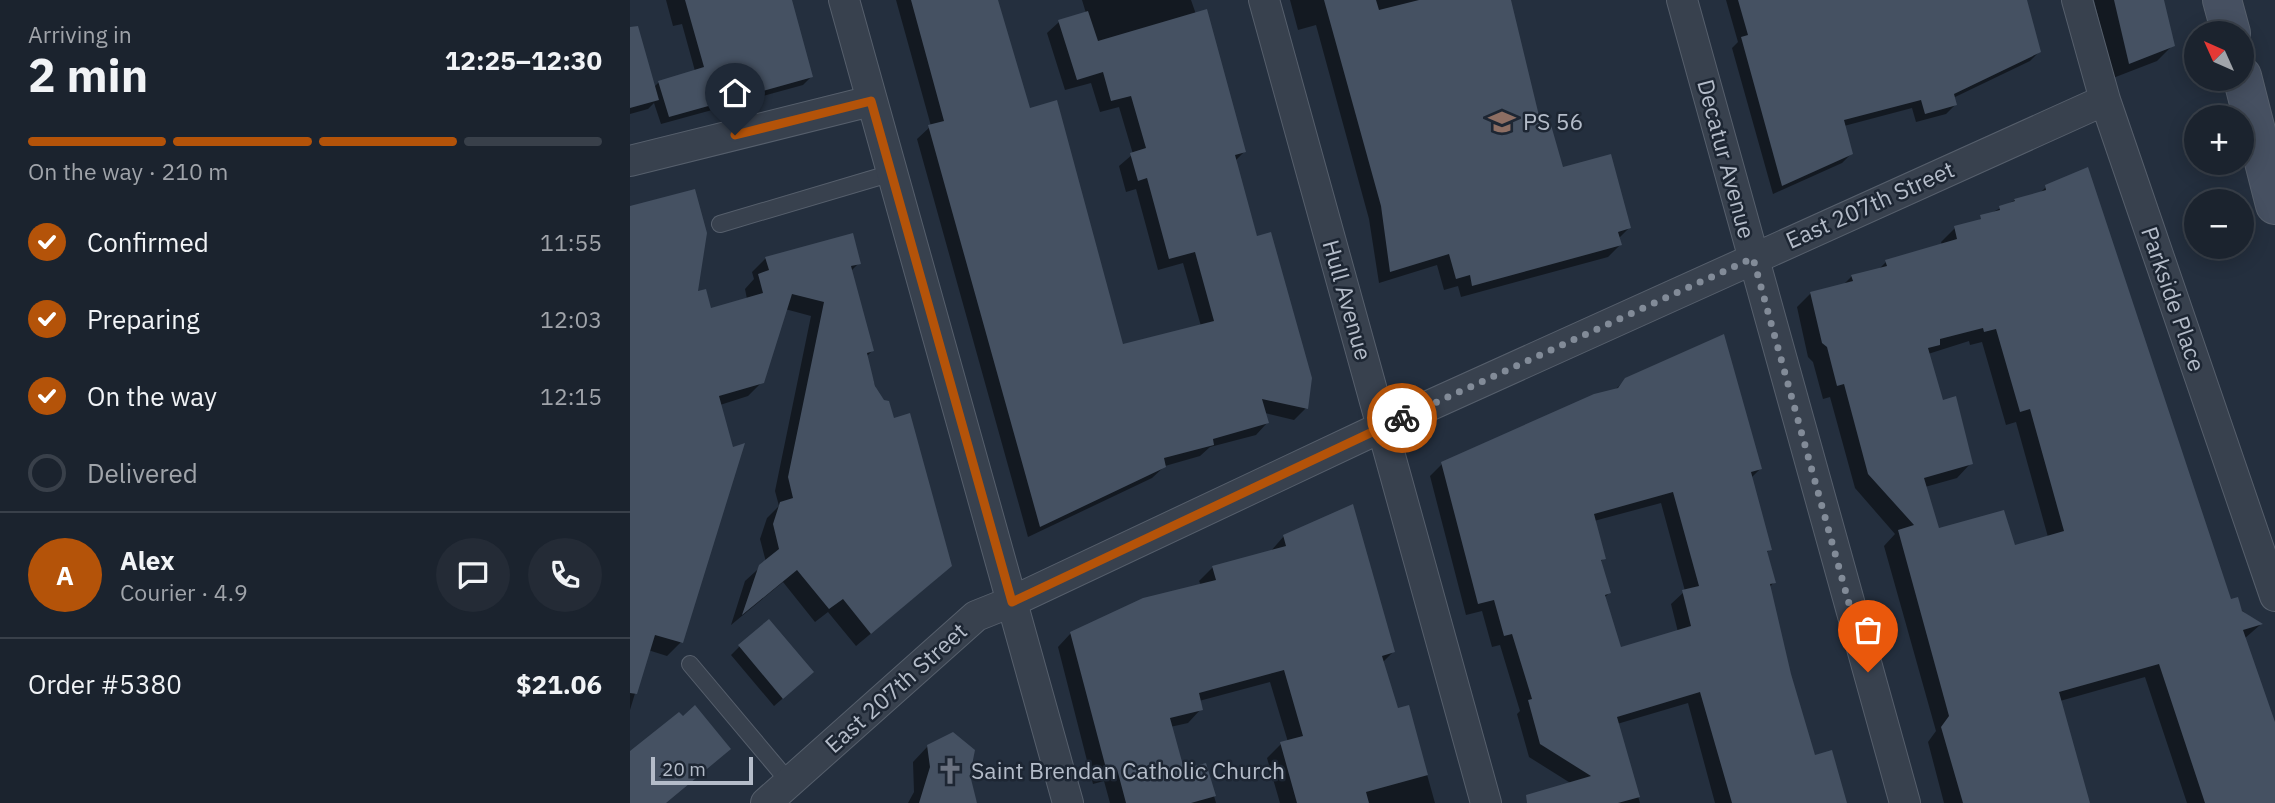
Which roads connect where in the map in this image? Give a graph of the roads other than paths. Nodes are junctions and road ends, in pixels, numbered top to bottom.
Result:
1 (844, 0) edge
2 (1264, 0) edge
3 (1682, 0) edge
4 (2077, 0) edge
5 (2222, 0) edge
6 (2228, 21) edge
7 (2246, 91) edge
8 (2105, 100) junction
9 (871, 101) junction
10 (630, 161) edge
11 (892, 173) junction
12 (2275, 205) edge
13 (720, 224) dead end
14 (1753, 258) junction
15 (1382, 428) junction
16 (2275, 596) edge
17 (1012, 602) junction
18 (690, 664) dead end
19 (790, 783) junction
20 (766, 803) edge
21 (1068, 803) edge
22 (1486, 803) edge
23 (1905, 803) edge

1 - 9 street
2 - 15 street, Hull Avenue
3 - 14 street, Decatur Avenue
4 - 8 street, Parkside Place
5 - 6 main road
7 - 12 main road
8 - 14 street, East 207th Street
8 - 16 street, Parkside Place
9 - 10 street
9 - 11 street
11 - 13 lane
11 - 17 street
14 - 15 street, East 207th Street
14 - 23 street, Decatur Avenue
15 - 17 street, East 207th Street
15 - 22 street, Hull Avenue
17 - 19 street, East 207th Street
17 - 21 street
18 - 19 lane
19 - 20 street, East 207th Street

